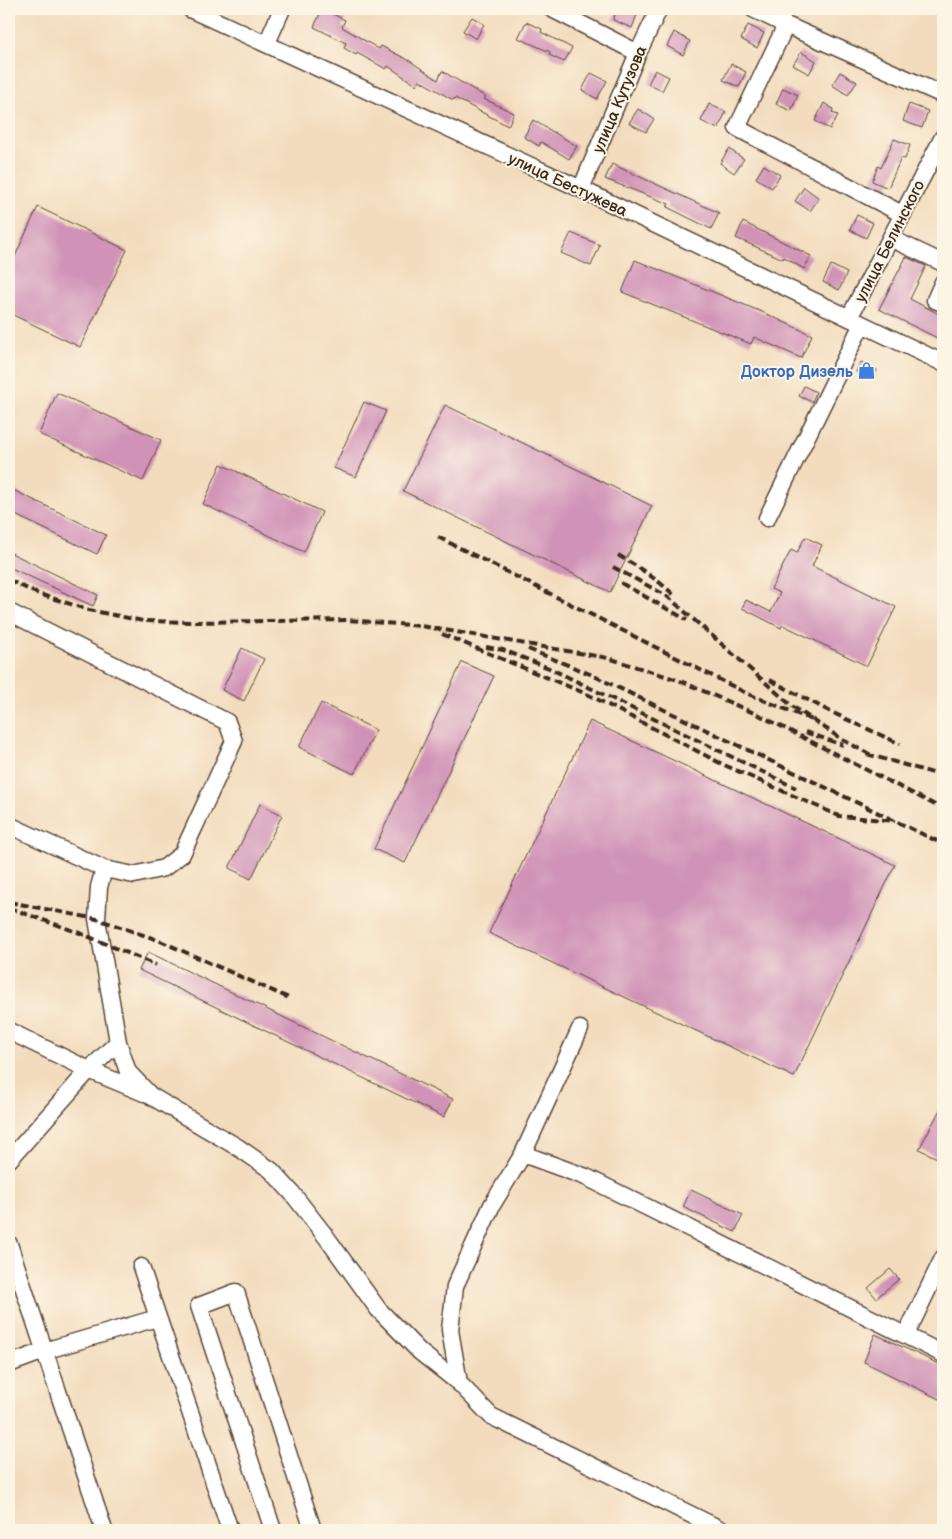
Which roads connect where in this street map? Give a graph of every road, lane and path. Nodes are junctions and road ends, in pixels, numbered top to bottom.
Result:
1 (190, 9) edge
2 (282, 9) edge
3 (552, 9) edge
4 (659, 9) edge
5 (753, 9) edge
6 (786, 25) junction
7 (267, 43) junction
8 (638, 53) junction
9 (943, 95) edge
10 (943, 137) edge
11 (581, 190) junction
12 (902, 214) junction
13 (892, 239) junction
14 (943, 263) edge
15 (943, 282) edge
16 (943, 303) edge
17 (856, 321) junction
18 (941, 358) edge
19 (767, 518) dead end
20 (9, 612) edge
21 (9, 826) edge
22 (104, 869) junction
23 (580, 1030) dead end
24 (9, 1031) edge
25 (118, 1042) junction
26 (90, 1070) junction
27 (151, 1096) junction
28 (522, 1154) junction
29 (9, 1160) edge
30 (9, 1244) edge
31 (943, 1258) edge
32 (141, 1267) dead end
33 (157, 1318) junction
34 (906, 1335) junction
35 (44, 1351) junction
36 (943, 1354) edge
37 (9, 1364) edge
38 (459, 1383) junction
39 (104, 1530) edge
40 (230, 1530) edge
41 (273, 1530) edge
42 (313, 1530) edge
43 (722, 1530) edge

1 - 7 street, улица Бестужева
2 - 7 street
3 - 8 street
4 - 8 street, улица Кутузова
5 - 6 street
6 - 9 street
6 - 12 street
7 - 11 street, улица Бестужева
8 - 11 street, улица Кутузова
10 - 12 street, улица Белинского
11 - 17 street, улица Бестужева
12 - 13 street, улица Белинского
13 - 14 street
13 - 17 street, улица Белинского
15 - 16 street
17 - 18 street, улица Бестужева
17 - 19 street, улица Белинского
20 - 22 street
21 - 22 street
22 - 25 street
23 - 28 street
24 - 26 street
25 - 26 street
25 - 27 street
26 - 27 street
26 - 29 street
27 - 38 street
28 - 34 street
28 - 38 street
30 - 35 street
31 - 34 street
32 - 33 street
33 - 35 street
33 - 40 street
34 - 36 street
35 - 37 street
35 - 39 street
38 - 43 street
41 - 42 street

